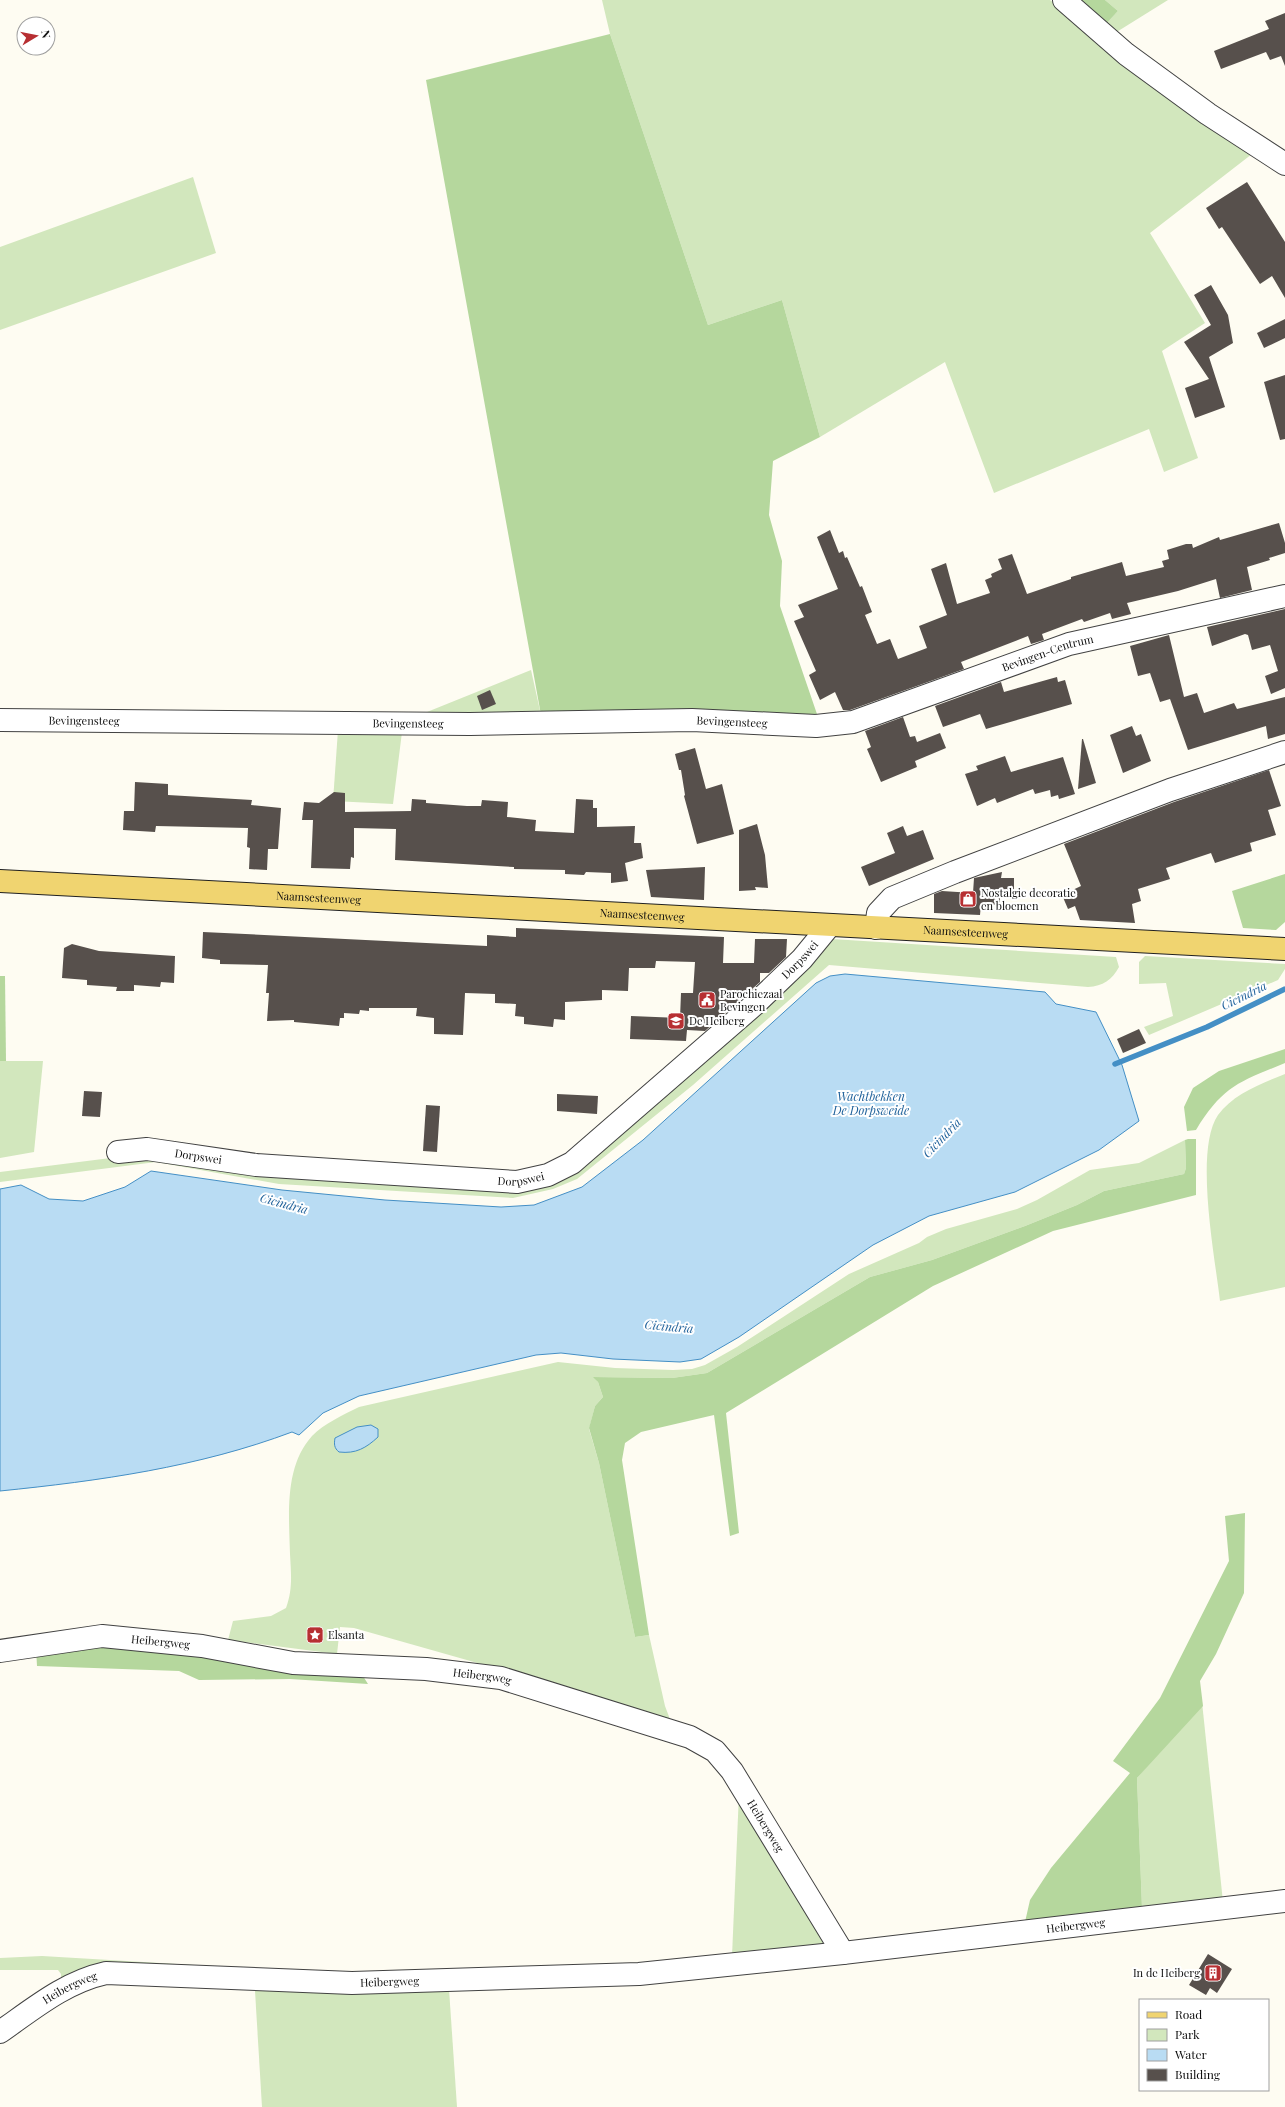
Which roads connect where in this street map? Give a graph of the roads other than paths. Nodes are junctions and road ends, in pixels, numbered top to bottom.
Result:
1 (1064, 0) edge
2 (1285, 163) edge
3 (1285, 596) edge
4 (0, 720) edge
5 (816, 726) joint
6 (1285, 752) edge
7 (0, 881) edge
8 (830, 925) junction
9 (876, 928) junction
10 (1285, 949) edge
11 (118, 1152) dead end
12 (0, 1651) edge
13 (1285, 1901) edge
14 (843, 1953) junction
15 (0, 2032) edge

1 - 2 street
3 - 5 street, Bevingen-Centrum
4 - 5 street, Bevingensteeg
6 - 9 street
7 - 8 main road, Naamsesteenweg
8 - 9 main road, Naamsesteenweg
8 - 11 street, Dorpswei
9 - 10 main road, Naamsesteenweg
12 - 14 street, Heibergweg
13 - 14 street, Heibergweg
14 - 15 street, Heibergweg

